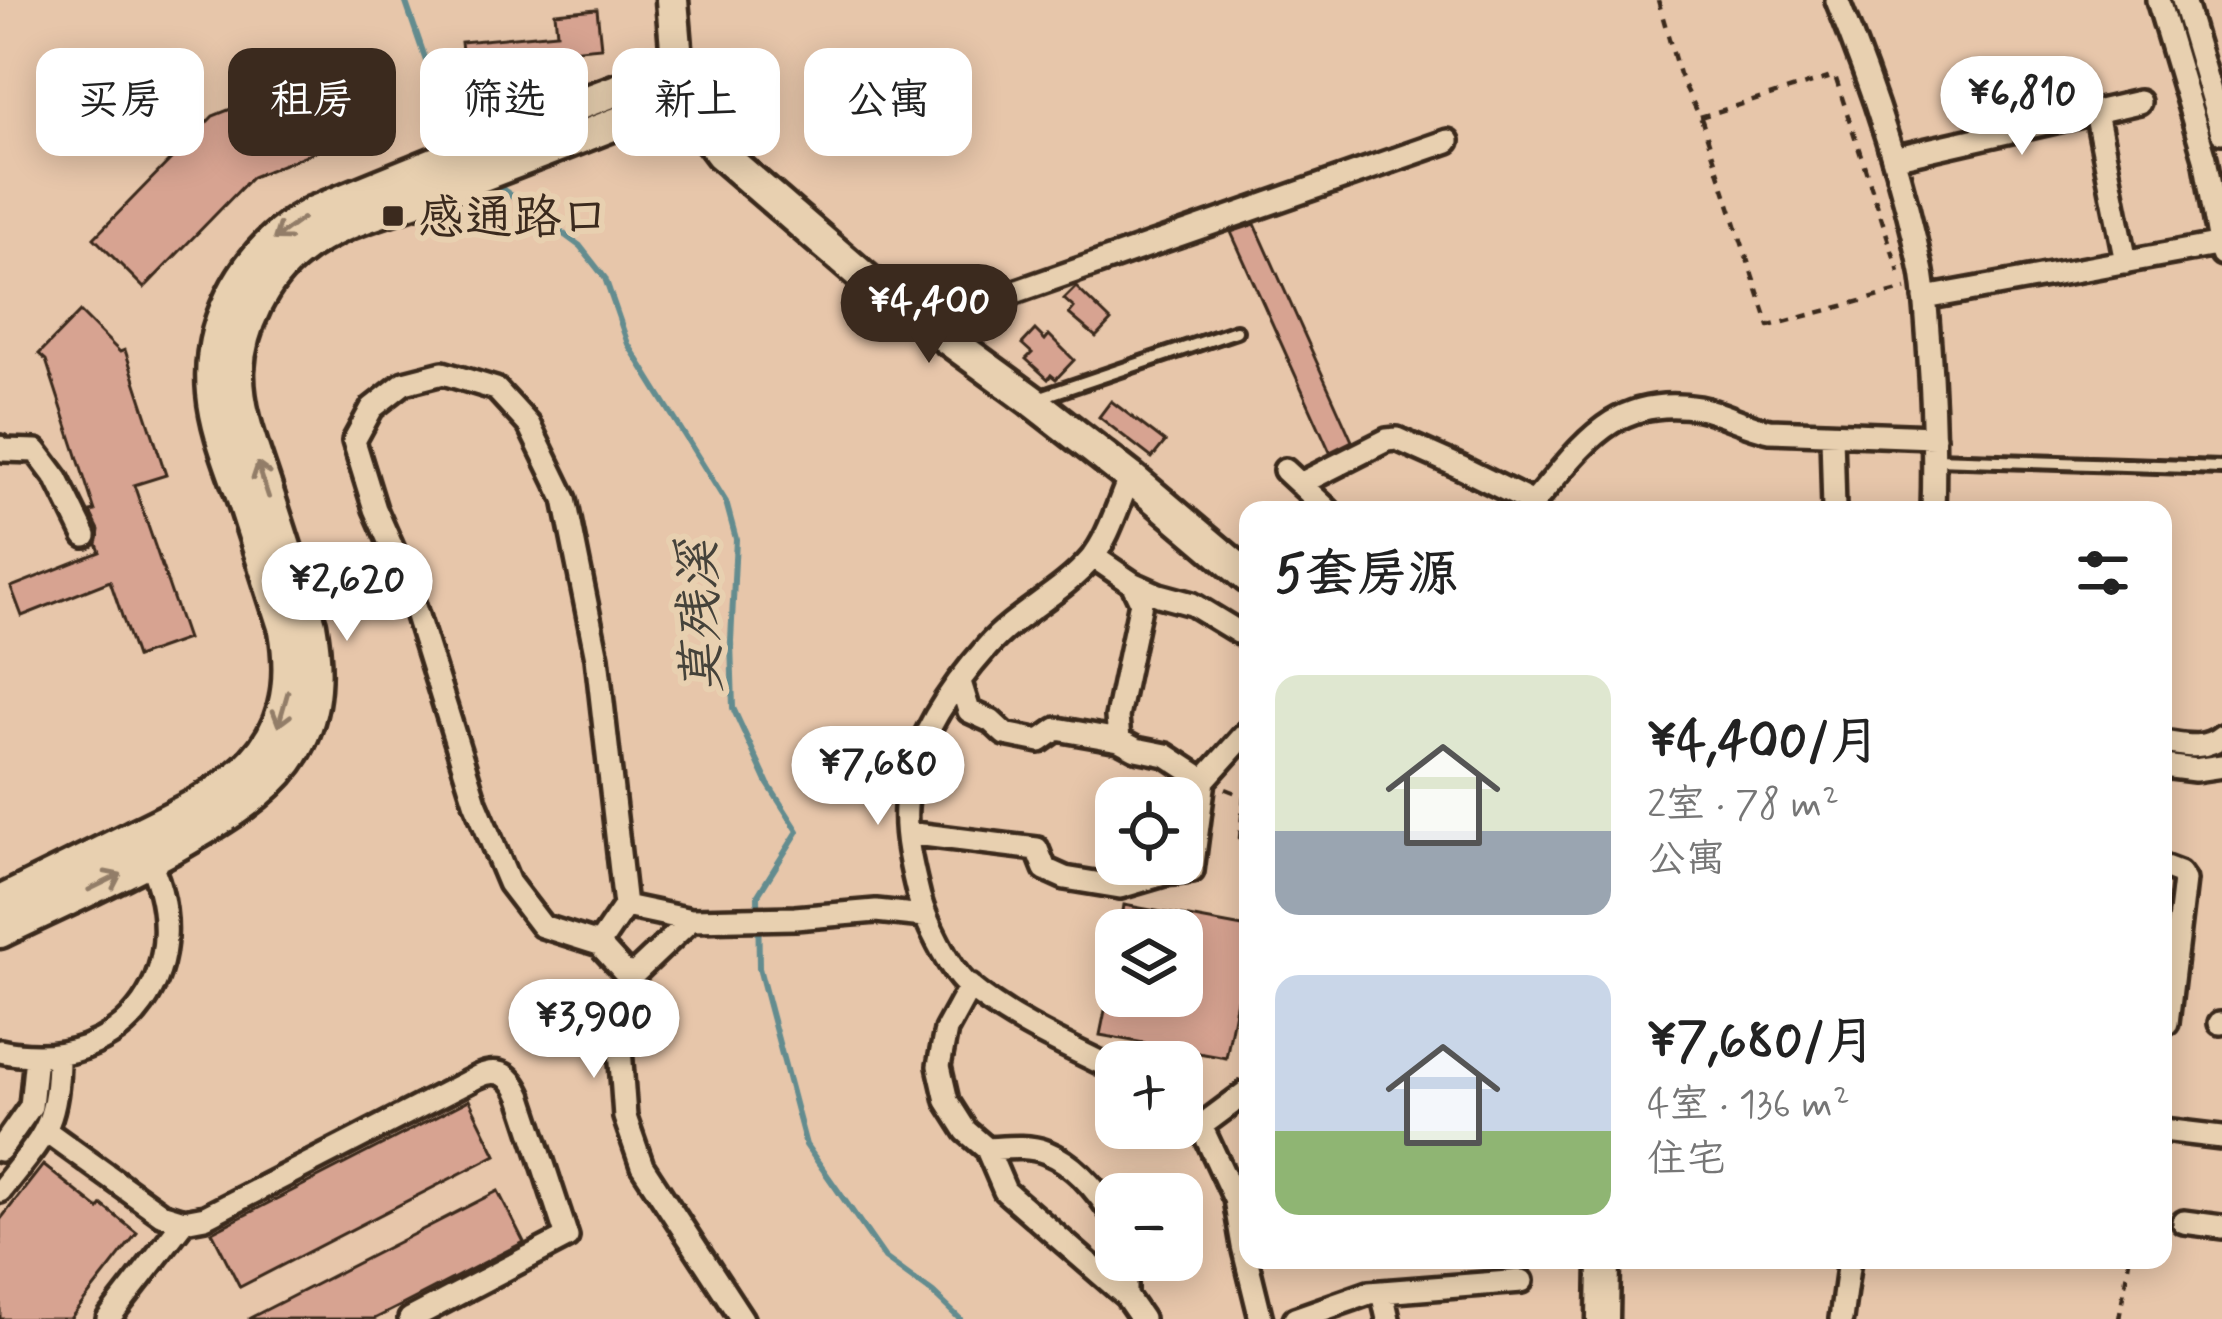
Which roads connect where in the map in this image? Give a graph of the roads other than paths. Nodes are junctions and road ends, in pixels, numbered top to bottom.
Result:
1 (672, 0) edge
2 (1837, 0) edge
3 (2158, 0) edge
4 (2182, 0) edge
5 (678, 48) edge
6 (612, 96) edge
7 (2139, 102) dead end
8 (2096, 112) junction
9 (612, 123) edge
10 (2222, 133) edge
11 (1448, 141) dead end
12 (725, 156) edge
13 (2214, 156) edge
14 (1893, 158) junction
15 (399, 192) junction
16 (2221, 249) edge
17 (2126, 262) junction
18 (1917, 291) junction
19 (926, 323) junction
20 (1236, 331) dead end
21 (1031, 400) junction
22 (1832, 434) junction
23 (0, 446) edge
24 (1934, 448) junction
25 (2222, 468) edge
26 (1130, 477) junction
27 (1318, 501) edge
28 (1520, 501) edge
29 (1535, 501) edge
30 (1834, 501) edge
31 (1933, 501) edge
32 (85, 536) dead end
33 (1094, 557) junction
34 (1239, 569) edge
35 (1132, 583) junction
36 (1239, 633) edge
37 (960, 682) junction
38 (2222, 736) edge
39 (1119, 740) junction
40 (1239, 741) edge
41 (2172, 743) edge
42 (2222, 766) edge
43 (2172, 767) edge
44 (1204, 781) junction
45 (907, 833) junction
46 (143, 848) junction
47 (2172, 870) edge
48 (0, 902) edge
49 (625, 906) junction
50 (924, 916) junction
51 (691, 920) junction
52 (0, 932) edge
53 (598, 944) junction
54 (630, 978) junction
55 (2172, 981) edge
56 (970, 986) junction
57 (0, 1051) edge
58 (47, 1056) junction
59 (1095, 1060) edge
60 (1239, 1098) edge
61 (1203, 1125) edge
62 (1203, 1130) edge
63 (46, 1131) junction
64 (2172, 1131) edge
65 (2222, 1137) edge
66 (987, 1149) junction
67 (0, 1150) edge
68 (0, 1191) edge
69 (1095, 1191) edge
70 (184, 1221) junction
71 (1239, 1222) edge
72 (2184, 1222) dead end
73 (2222, 1227) edge
74 (1249, 1269) edge
75 (1604, 1269) edge
76 (1848, 1269) edge
77 (1126, 1281) edge
78 (1522, 1281) dead end
79 (1382, 1292) junction
80 (1126, 1296) junction
81 (108, 1319) edge
82 (410, 1319) edge
83 (742, 1319) edge
84 (1142, 1319) edge
85 (1262, 1319) edge
86 (1295, 1319) edge
87 (1388, 1319) edge
88 (1604, 1319) edge
89 (1841, 1319) edge

1 - 5 main road
2 - 14 street
3 - 13 street
4 - 10 street
6 - 15 main road
7 - 8 street
8 - 14 street
8 - 17 street
9 - 15 main road
11 - 19 street
12 - 19 main road
13 - 16 street
14 - 18 street
15 - 46 main road
16 - 17 street
17 - 18 street
18 - 24 street
19 - 21 main road
20 - 21 lane
21 - 26 main road
22 - 24 street
22 - 29 street
22 - 30 street
23 - 32 street
24 - 25 lane
24 - 31 street
26 - 33 street
26 - 34 main road
27 - 28 street
33 - 35 street
33 - 37 street
35 - 36 street
35 - 39 street
37 - 39 street
37 - 45 street
38 - 41 street
39 - 44 street
40 - 44 street
42 - 43 street
44 - 45 street
45 - 50 street
46 - 48 main road
52 -> 46 main road
46 - 58 street
47 - 55 street
49 - 51 street
49 - 53 street
49 - 53 street
50 - 51 street
50 - 56 street
51 - 54 street
53 - 54 street
54 - 83 street
56 - 59 street
56 - 66 street
57 - 58 street
58 - 63 street
58 - 67 street
60 - 61 street
62 - 71 street
63 - 68 street
63 - 70 street
64 - 65 street
66 - 69 street
66 - 80 street
70 - 81 street
70 - 82 street
72 - 73 street
74 - 85 street
75 - 88 main road
76 - 89 street
77 - 80 street
78 - 79 street
79 - 86 street
79 - 87 street
80 - 84 street

